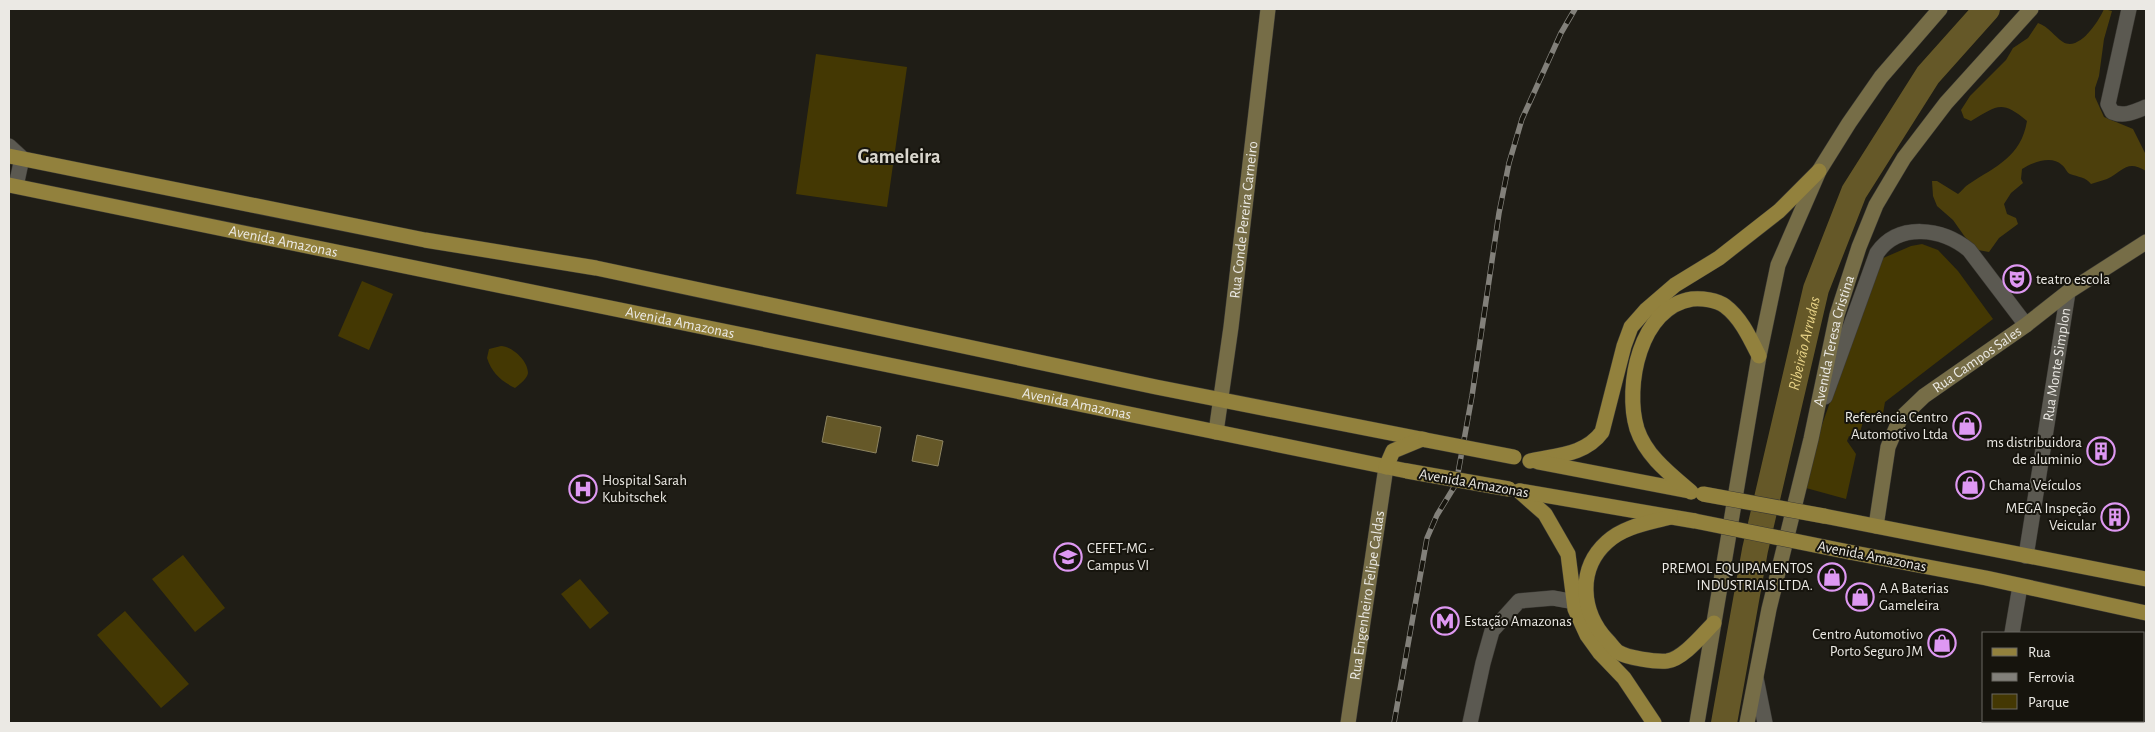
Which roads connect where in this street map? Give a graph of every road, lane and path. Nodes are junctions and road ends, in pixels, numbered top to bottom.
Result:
1 (1268, 9) edge
2 (1940, 9) edge
3 (2031, 9) edge
4 (2130, 9) edge
5 (2146, 106) edge
6 (9, 146) edge
7 (15, 157) edge
8 (1819, 171) junction
9 (12, 186) edge
10 (2146, 242) edge
11 (2068, 292) junction
12 (2026, 325) junction
13 (1759, 356) junction
14 (1220, 400) junction
15 (1216, 432) junction
16 (1810, 439) junction
17 (1424, 440) junction
18 (1530, 461) junction
19 (1386, 467) junction
20 (1514, 490) junction
21 (1697, 493) junction
22 (1670, 517) junction
23 (1876, 526) junction
24 (2026, 556) junction
25 (2146, 580) edge
26 (2020, 586) junction
27 (1575, 602) junction
28 (2146, 613) edge
29 (1714, 623) junction
30 (2012, 632) edge
31 (1756, 675) junction
32 (1348, 723) edge
33 (1470, 723) edge
34 (1654, 723) edge
35 (1698, 723) edge
36 (1747, 723) edge
37 (1765, 723) edge

1 - 14 main road, Rua Conde Pereira Carneiro
2 - 8 main road
3 - 16 main road, Avenida Teresa Cristina
4 - 5 street
6 - 7 street
7 - 9 street
7 - 14 main road, Avenida Amazonas
8 - 13 main road
8 - 18 main road
9 - 15 main road, Avenida Amazonas
10 - 11 main road, Rua Campos Sales
11 - 12 main road, Rua Campos Sales
11 - 24 street, Rua Monte Simplon
12 - 16 street
12 - 23 main road, Rua Campos Sales
13 - 21 main road
13 - 29 main road
14 - 15 main road, Rua Conde Pereira Carneiro
14 - 17 main road, Avenida Amazonas
15 - 19 main road, Avenida Amazonas
16 - 31 main road, Avenida Teresa Cristina
17 - 18 main road, Avenida Amazonas, bridge
17 - 19 main road
18 - 21 main road, Avenida Amazonas
19 - 20 main road, Avenida Amazonas, bridge
19 - 32 main road, Rua Engenheiro Felipe Caldas
20 - 22 main road, Avenida Amazonas
20 - 27 main road
21 - 23 main road, Avenida Amazonas, bridge
22 - 26 main road, Avenida Amazonas, bridge
22 - 29 main road
23 - 24 main road, Avenida Amazonas
24 - 25 main road, Avenida Amazonas
26 - 28 main road, Avenida Amazonas
26 - 30 street
27 - 33 street
27 - 34 main road
29 - 35 main road
31 - 36 main road, Avenida Teresa Cristina
31 - 37 street

